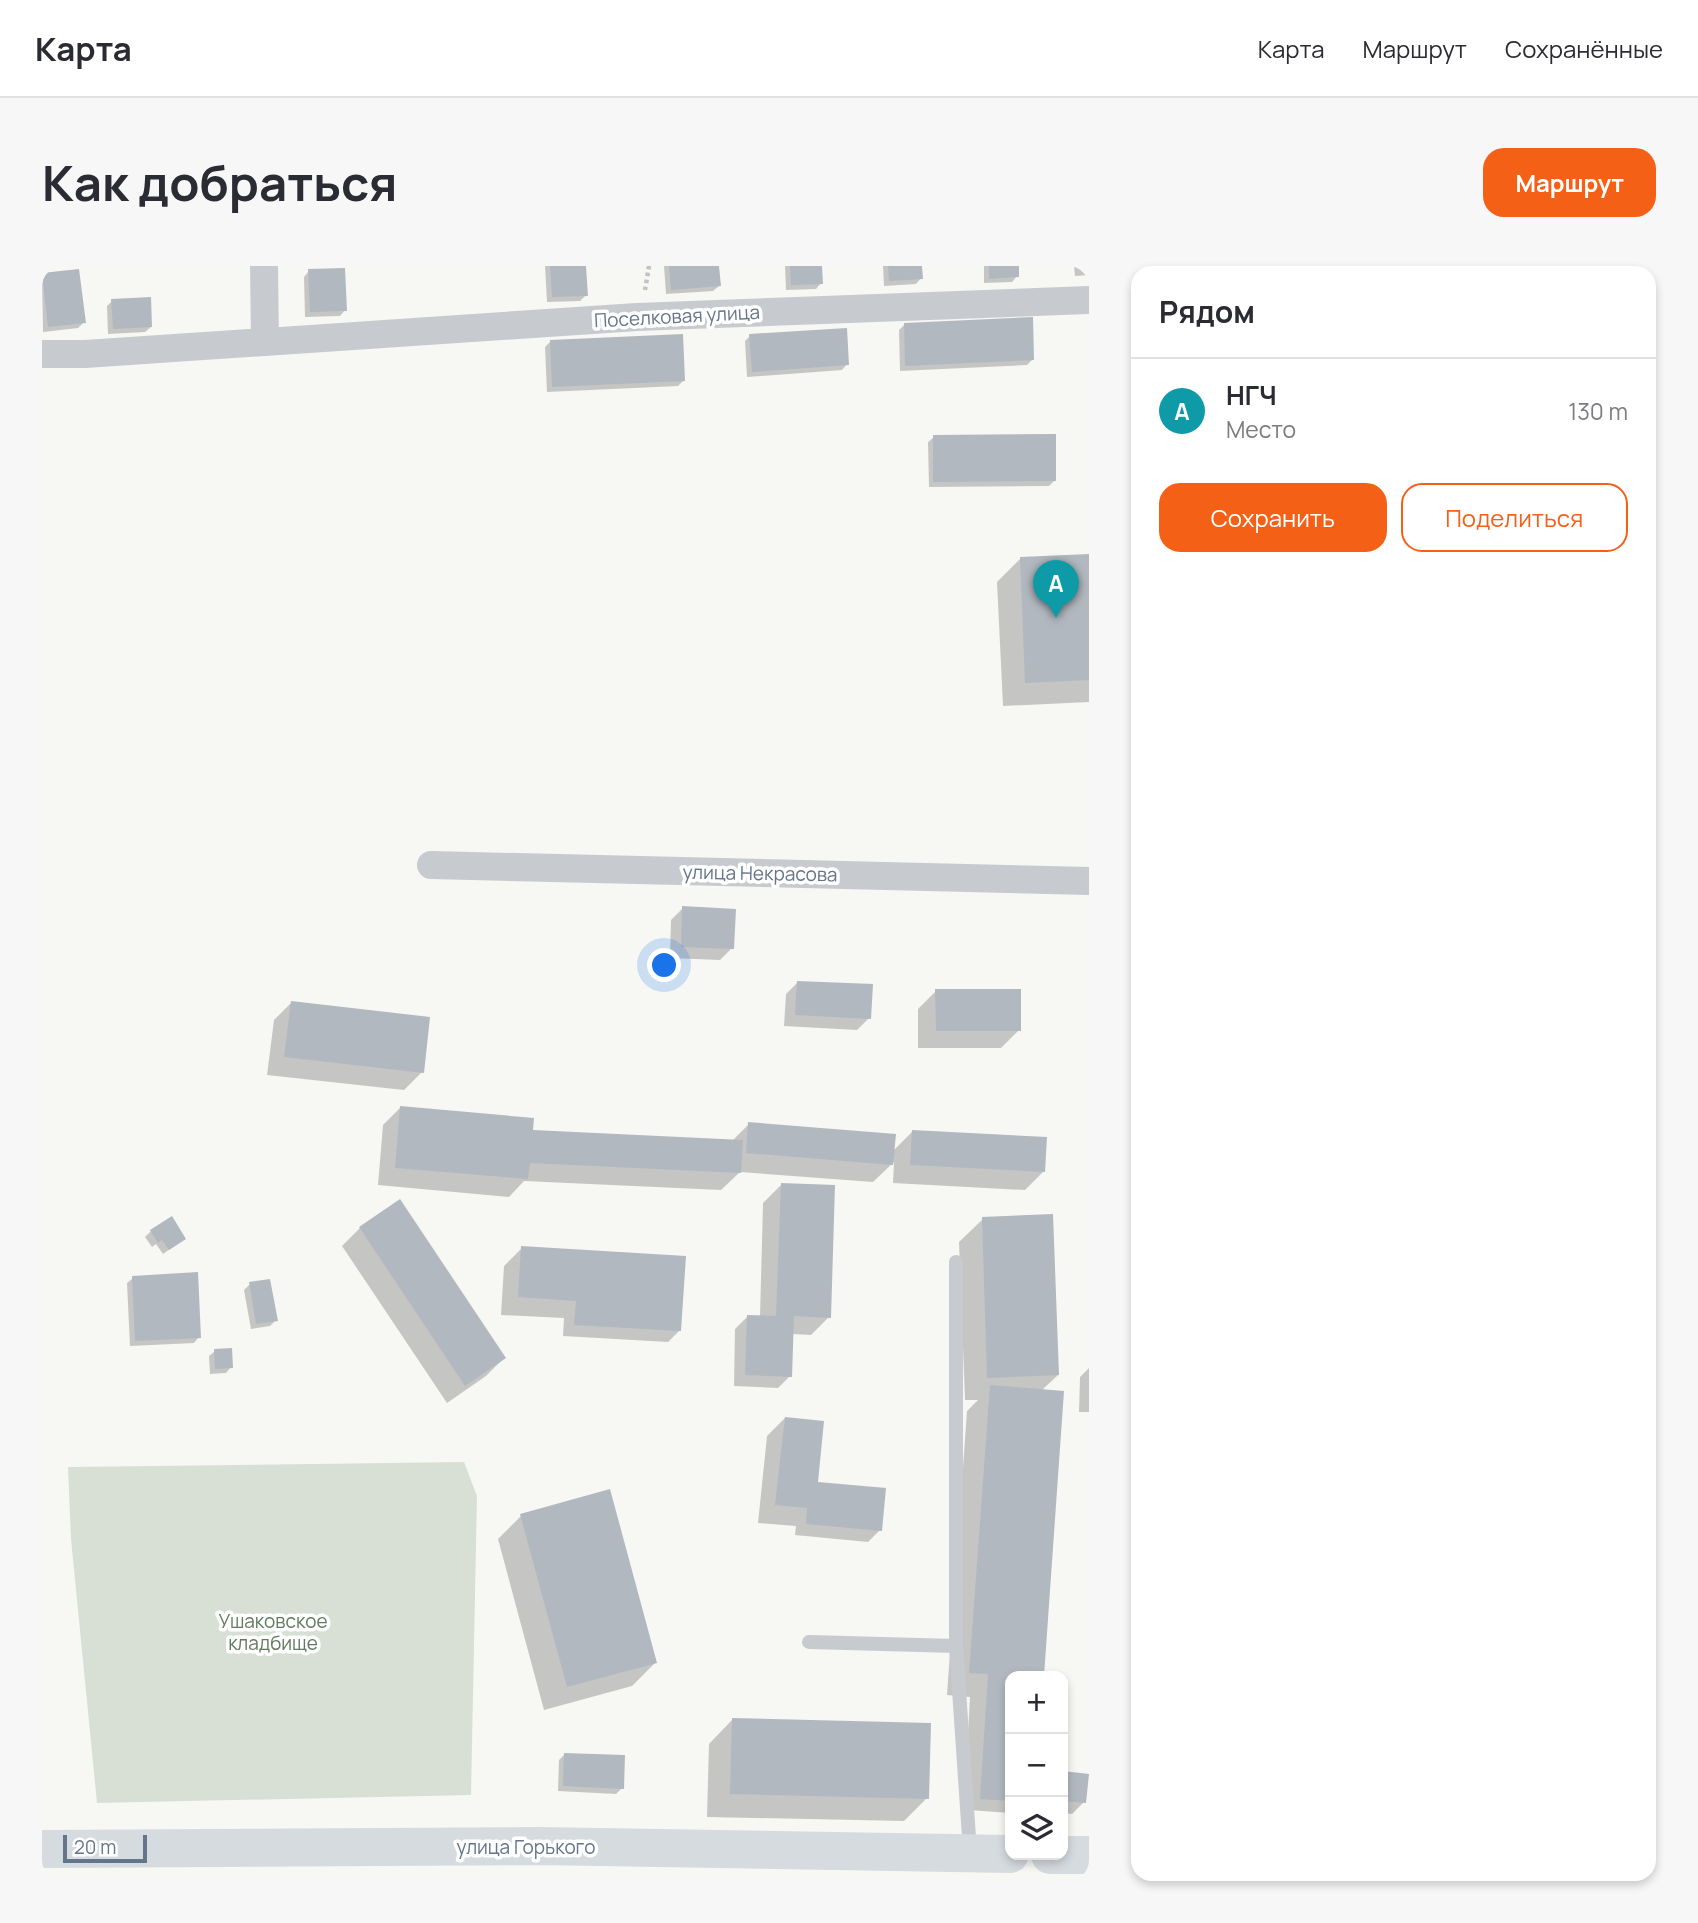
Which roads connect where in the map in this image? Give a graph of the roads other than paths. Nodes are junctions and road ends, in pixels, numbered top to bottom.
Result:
1 (264, 266) edge
2 (1089, 300) edge
3 (265, 342) junction
4 (42, 354) edge
5 (431, 865) dead end
6 (1089, 881) edge
7 (956, 1262) dead end
8 (809, 1642) dead end
9 (957, 1646) junction
10 (42, 1849) edge
11 (970, 1854) junction
12 (1005, 1854) edge
13 (1068, 1855) edge
14 (1089, 1855) edge

1 - 3 street
2 - 3 street, Поселковая улица
3 - 4 street, Поселковая улица
5 - 6 street, улица Некрасова
7 - 9 lane
8 - 9 lane
9 - 11 lane
10 - 11 street, улица Горького
11 - 12 street, улица Горького
13 - 14 street

